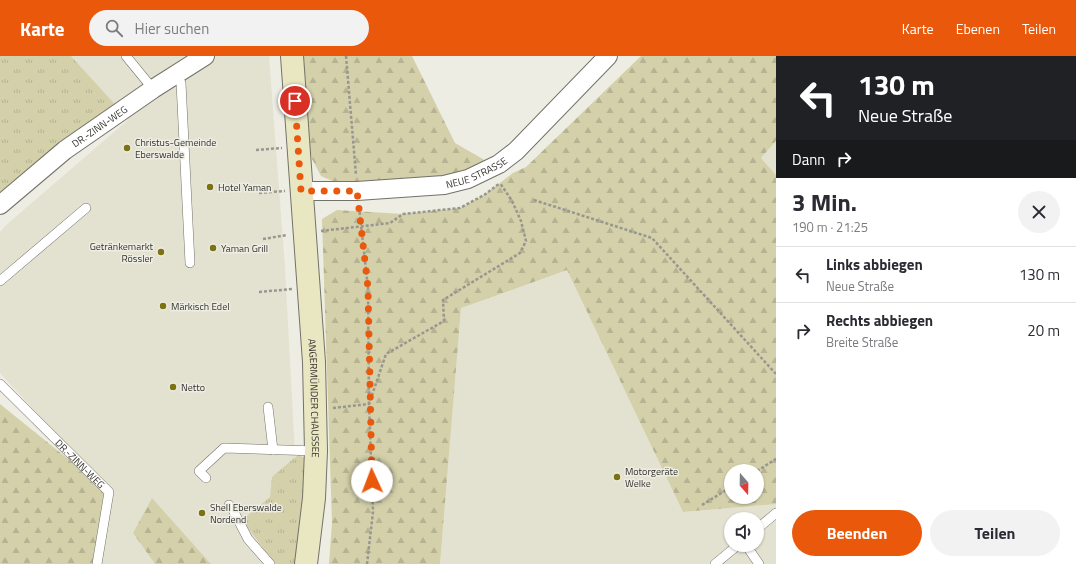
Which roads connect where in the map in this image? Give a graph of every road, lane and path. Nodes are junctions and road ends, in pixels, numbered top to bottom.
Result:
1 (126, 56) edge
2 (205, 56) edge
3 (292, 56) edge
4 (346, 56) edge
5 (608, 56) edge
6 (175, 75) junction
7 (153, 89) junction
8 (282, 148) dead end
9 (256, 150) dead end
10 (500, 183) dead end
11 (293, 191) junction
12 (357, 191) junction
13 (259, 193) dead end
14 (534, 200) dead end
15 (0, 205) edge
16 (86, 208) dead end
17 (190, 263) dead end
18 (0, 280) edge
19 (776, 374) edge
20 (0, 384) edge
21 (369, 404) junction
22 (268, 407) dead end
23 (315, 411) junction
24 (273, 450) junction
25 (316, 451) junction
26 (776, 459) edge
27 (764, 467) edge
28 (206, 478) dead end
29 (724, 491) edge
30 (229, 505) dead end
31 (702, 505) dead end
32 (776, 513) edge
33 (764, 523) edge
34 (730, 552) edge
35 (751, 552) edge
36 (97, 564) edge
37 (270, 564) edge
38 (306, 564) edge
39 (367, 564) edge
40 (715, 564) edge
41 (759, 564) edge

1 - 7 lane
2 - 6 street, DR.-ZINN-WEG
3 - 11 main road, ANGERMÜNDER CHAUSSEE
4 - 12 path
5 - 12 street, NEUE STRASSE
6 - 7 street, DR.-ZINN-WEG
6 - 17 lane
7 - 15 street, DR.-ZINN-WEG
8 - 9 path
10 - 21 path
11 - 12 street, NEUE STRASSE
11 - 13 path
11 - 23 main road, ANGERMÜNDER CHAUSSEE
12 - 21 path
14 - 19 path
16 - 18 lane
20 - 36 lane, DR.-ZINN-WEG
21 - 23 path
21 - 39 path
22 - 24 lane
23 - 25 main road, ANGERMÜNDER CHAUSSEE
24 - 25 lane
24 - 28 lane
25 - 38 main road, ANGERMÜNDER CHAUSSEE
26 - 27 path
29 - 31 path
30 - 37 lane
32 - 33 lane
34 - 40 lane
35 - 41 lane

